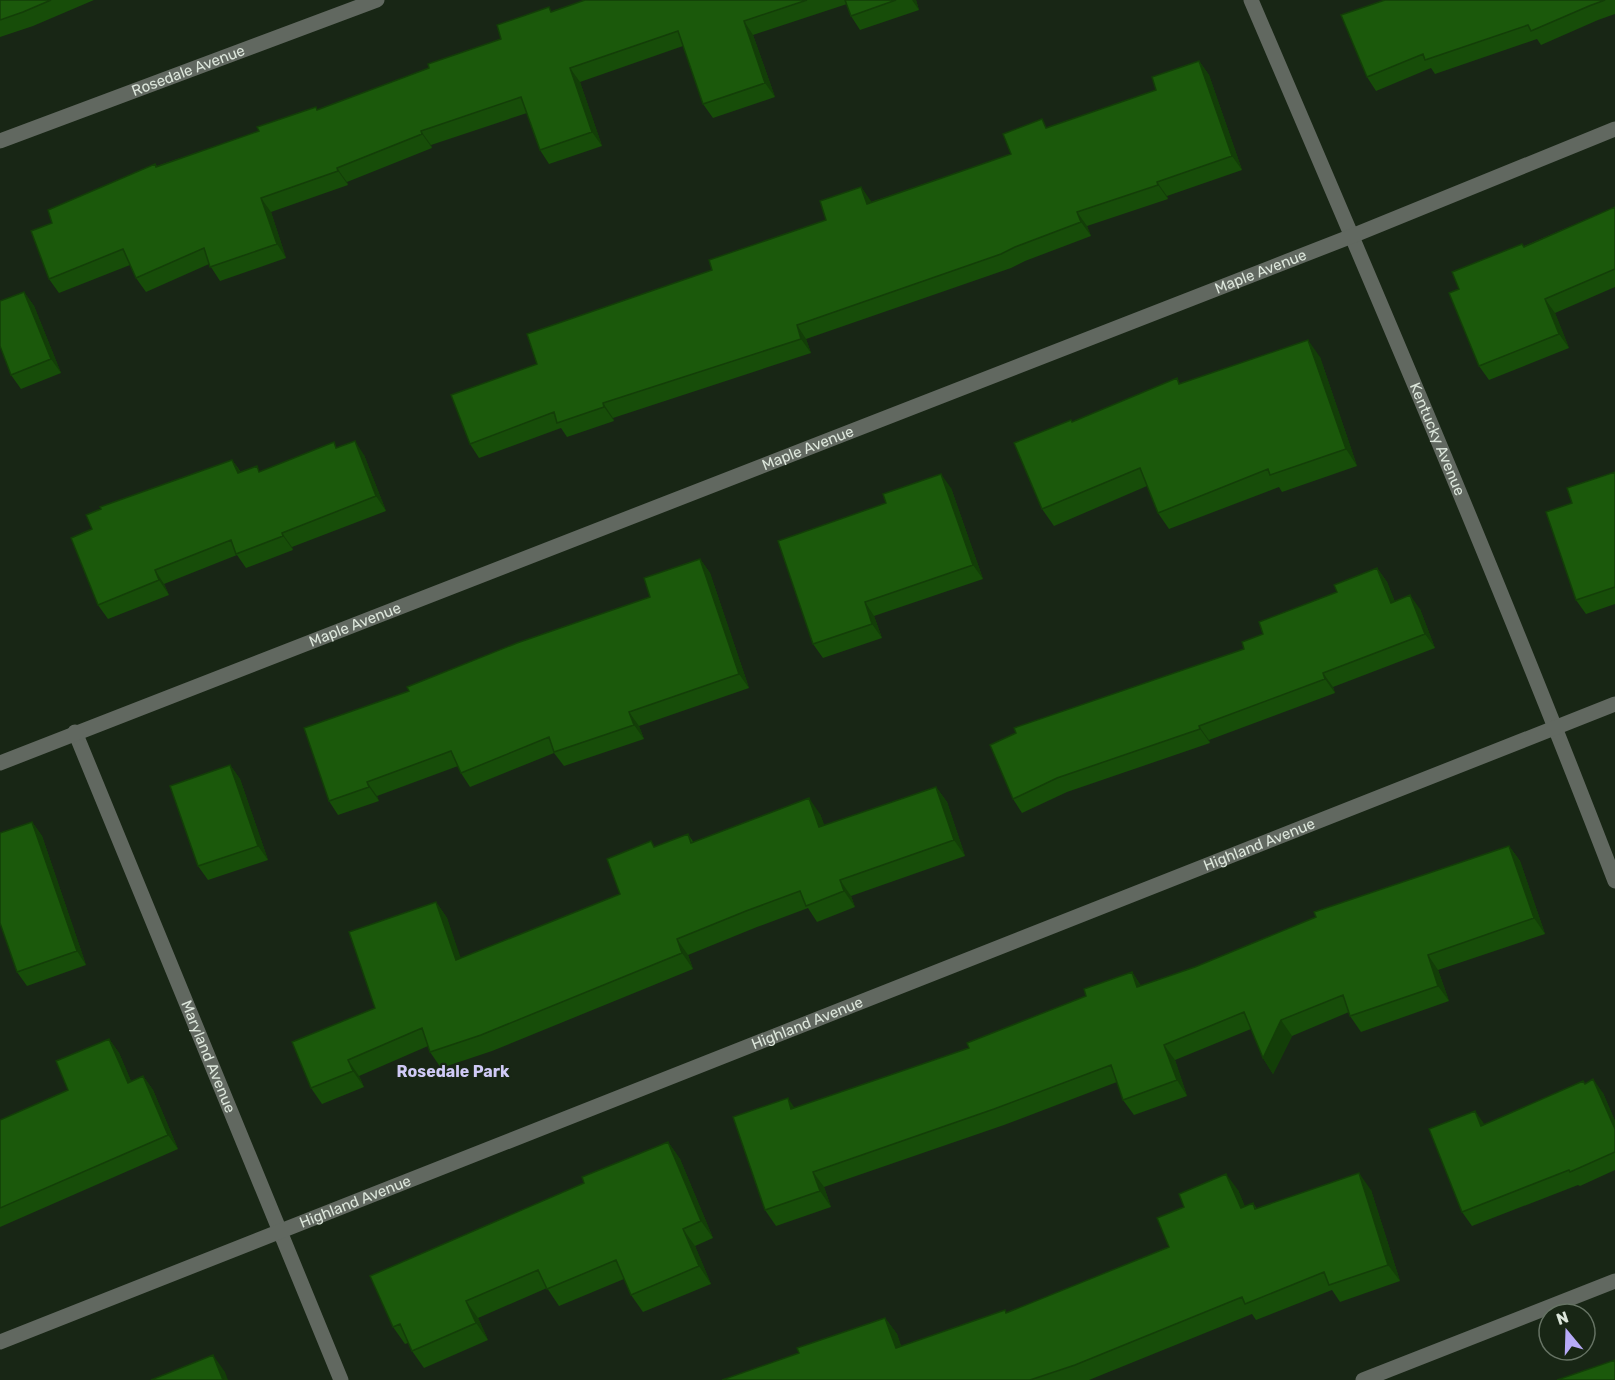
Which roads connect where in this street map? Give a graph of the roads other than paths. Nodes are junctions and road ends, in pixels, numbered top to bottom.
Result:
1 (377, 0) edge
2 (1251, 0) edge
3 (1615, 129) edge
4 (0, 141) edge
5 (1352, 236) junction
6 (1615, 704) edge
7 (1556, 728) junction
8 (75, 732) junction
9 (0, 763) edge
10 (1615, 881) edge
11 (281, 1230) junction
12 (1615, 1281) edge
13 (0, 1342) edge
14 (341, 1380) edge
15 (1363, 1380) edge

1 - 4 street, Rosedale Avenue
2 - 5 street, Kentucky Avenue
3 - 5 street, Maple Avenue
5 - 7 street, Kentucky Avenue
5 - 8 street, Maple Avenue
6 - 7 street, Highland Avenue
7 - 10 street, Kentucky Avenue
7 - 11 street, Highland Avenue
8 - 9 street, Maple Avenue
8 - 11 street, Maryland Avenue
11 - 13 street, Highland Avenue
11 - 14 street, Maryland Avenue
12 - 15 street

